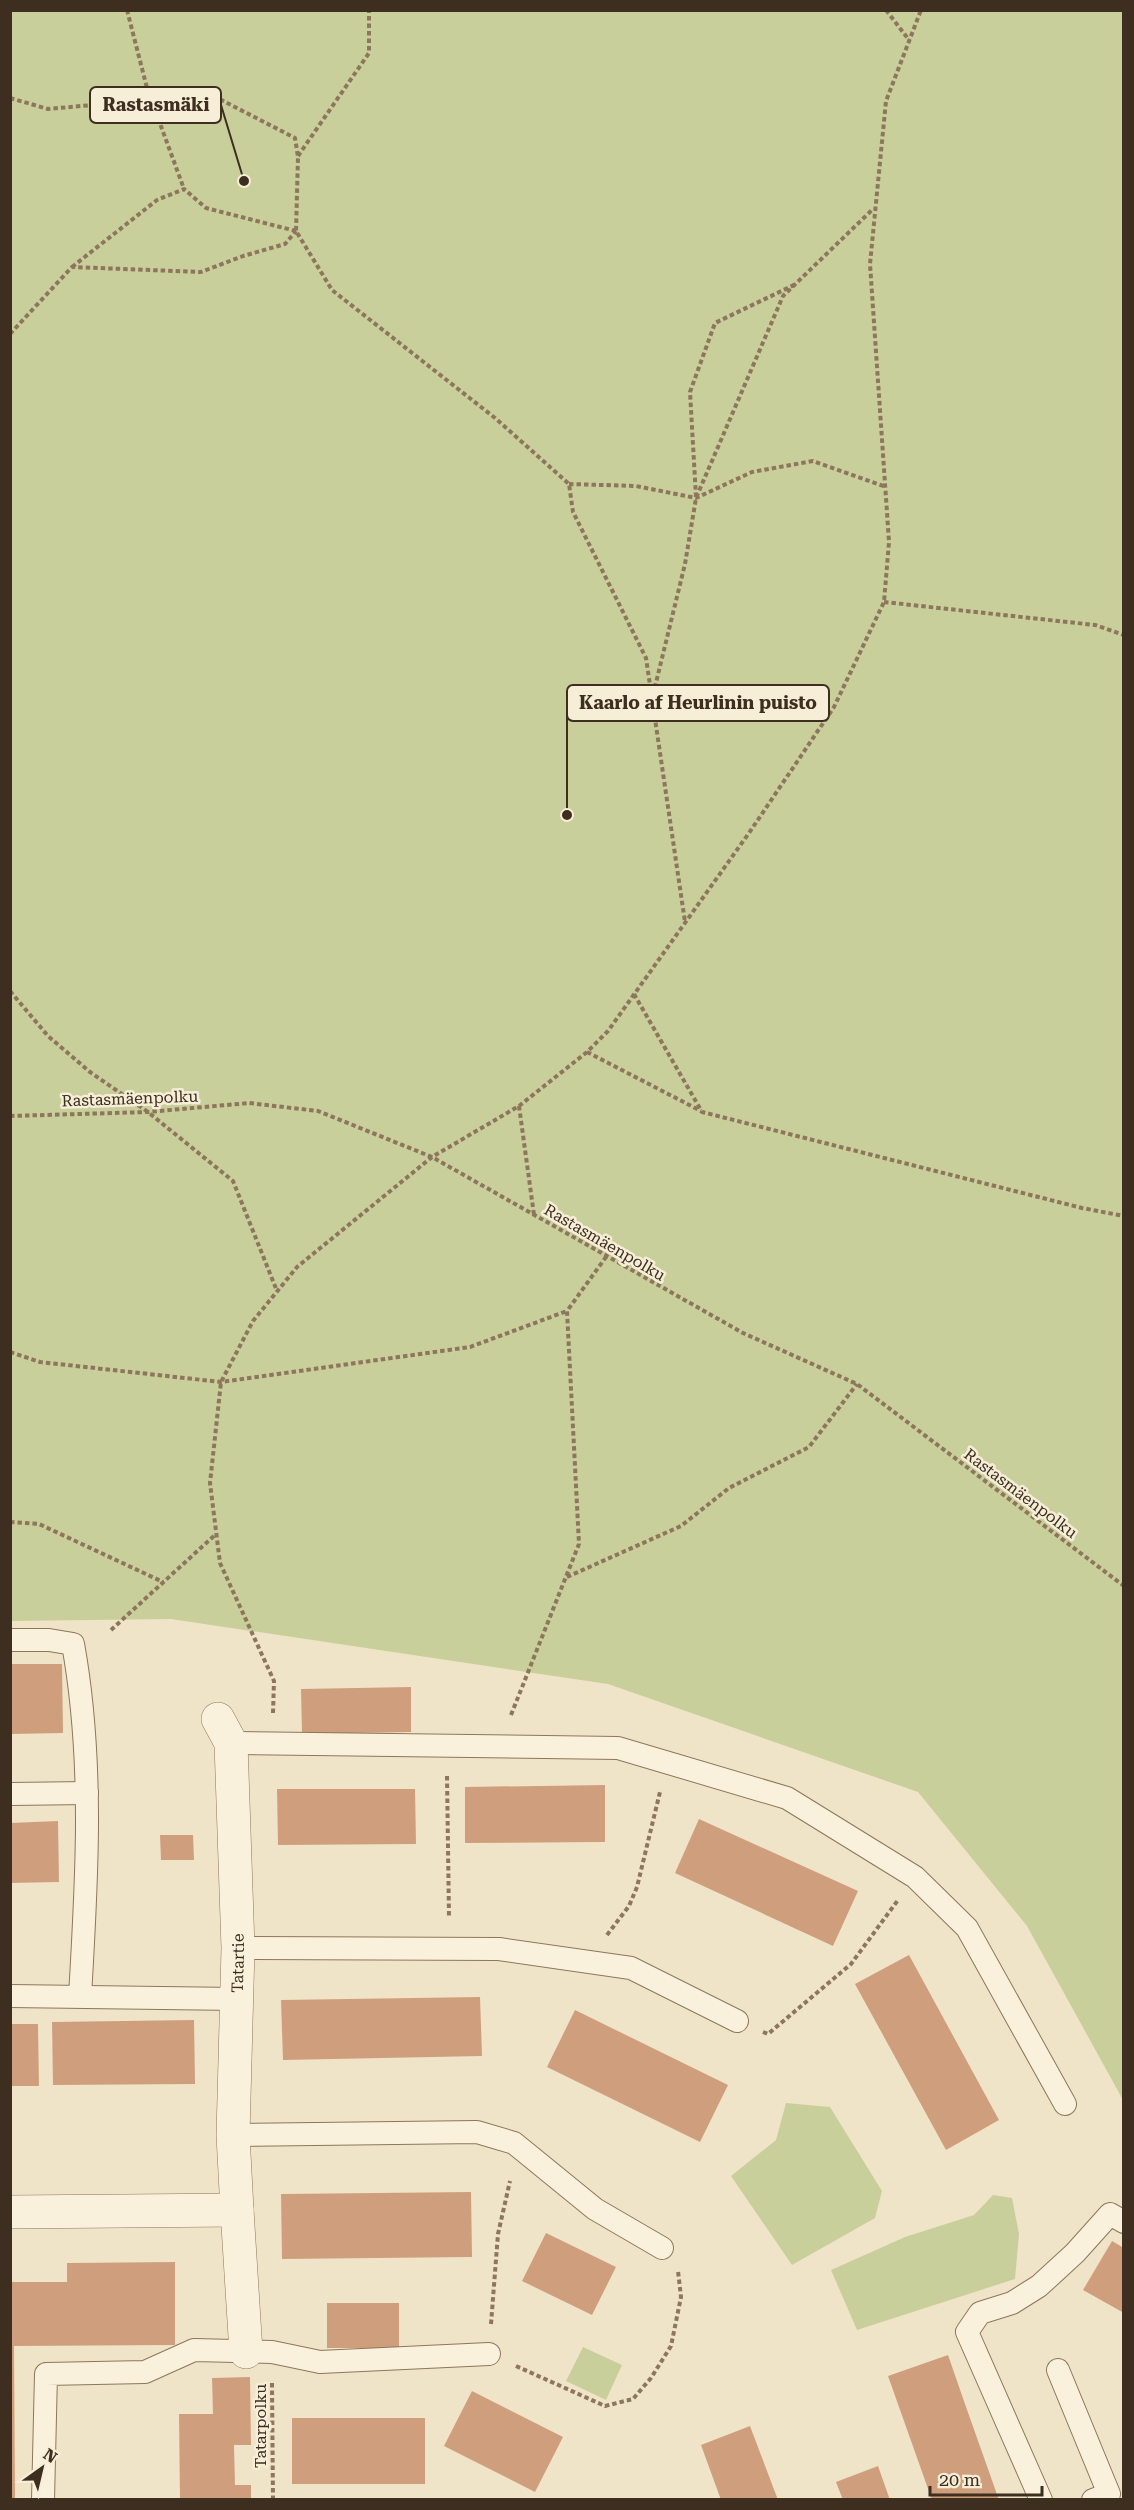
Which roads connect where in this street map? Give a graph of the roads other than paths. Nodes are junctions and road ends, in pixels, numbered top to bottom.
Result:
1 (10, 1640) edge
2 (224, 1731) joint
3 (87, 1793) junction
4 (10, 1794) edge
5 (238, 1948) junction
6 (10, 1996) edge
7 (80, 1996) junction
8 (237, 1999) junction
9 (737, 2021) road end
10 (1065, 2104) dead end
11 (233, 2135) junction
12 (237, 2210) junction
13 (10, 2212) edge
14 (1124, 2222) edge
15 (662, 2248) road end
16 (259, 2352) junction
17 (489, 2354) road end
18 (1058, 2370) dead end
19 (1109, 2494) edge
20 (43, 2499) edge
21 (1041, 2499) edge

1 - 3 lane
2 - 5 street, Tatartie
2 - 10 lane
3 - 4 lane
3 - 7 lane
5 - 8 street, Tatartie
5 - 9 lane
6 - 7 lane
7 - 8 lane
8 - 11 street, Tatartie
11 - 12 street, Tatartie
11 - 15 lane
12 - 13 street
12 - 16 street, Tatartie
14 - 21 lane
16 - 17 lane
16 - 20 lane
18 - 19 lane

